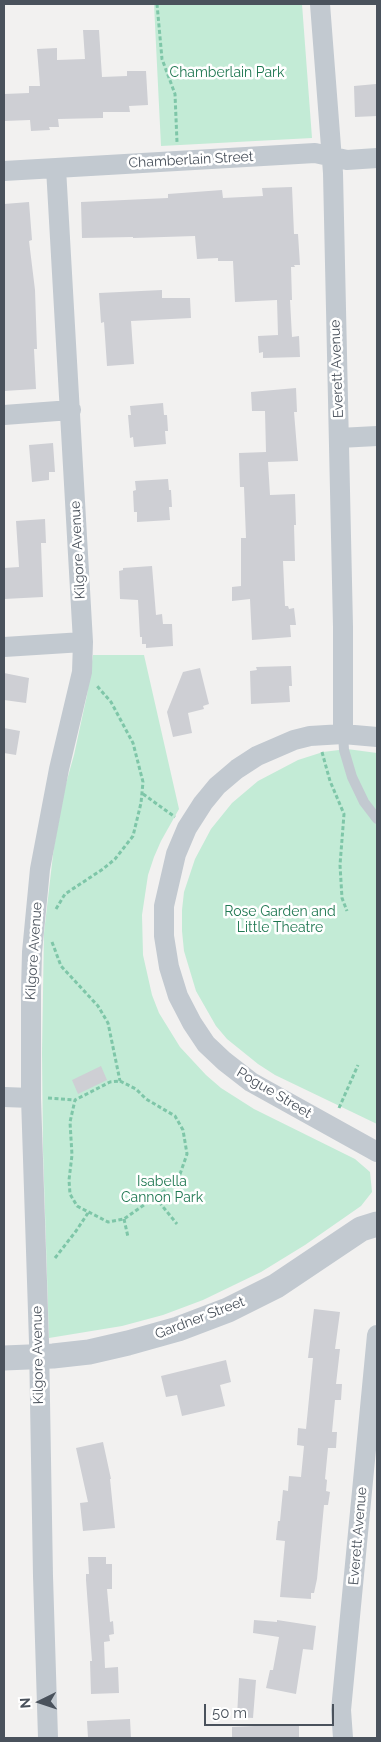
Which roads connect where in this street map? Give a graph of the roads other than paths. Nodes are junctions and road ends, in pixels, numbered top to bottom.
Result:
1 (320, 4) edge
2 (332, 158) junction
3 (377, 158) edge
4 (56, 168) junction
5 (4, 171) edge
6 (71, 410) junction
7 (4, 414) edge
8 (377, 436) edge
9 (339, 438) junction
10 (83, 642) junction
11 (4, 647) edge
12 (344, 734) junction
13 (377, 737) edge
14 (377, 819) edge
15 (4, 1097) edge
16 (31, 1098) junction
17 (377, 1152) edge
18 (377, 1224) edge
19 (377, 1335) edge
20 (38, 1357) junction
21 (4, 1358) edge
22 (48, 1738) edge
23 (343, 1738) edge

1 - 2 street, Everett Avenue
2 - 3 street, Chamberlain Street
2 - 4 street, Chamberlain Street
2 - 9 street, Everett Avenue
4 - 5 street, Chamberlain Street
4 - 6 street, Kilgore Avenue
6 - 7 street
6 - 10 street, Kilgore Avenue
8 - 9 street
9 - 12 street, Everett Avenue
10 - 11 street
10 - 16 street, Kilgore Avenue
12 - 13 street, Pogue Street
12 - 14 lane
12 - 17 street, Pogue Street
15 - 16 street
16 - 20 street, Kilgore Avenue
18 - 20 street, Gardner Street
19 - 23 street, Everett Avenue
20 - 21 street, Gardner Street
20 - 22 street, Kilgore Avenue

